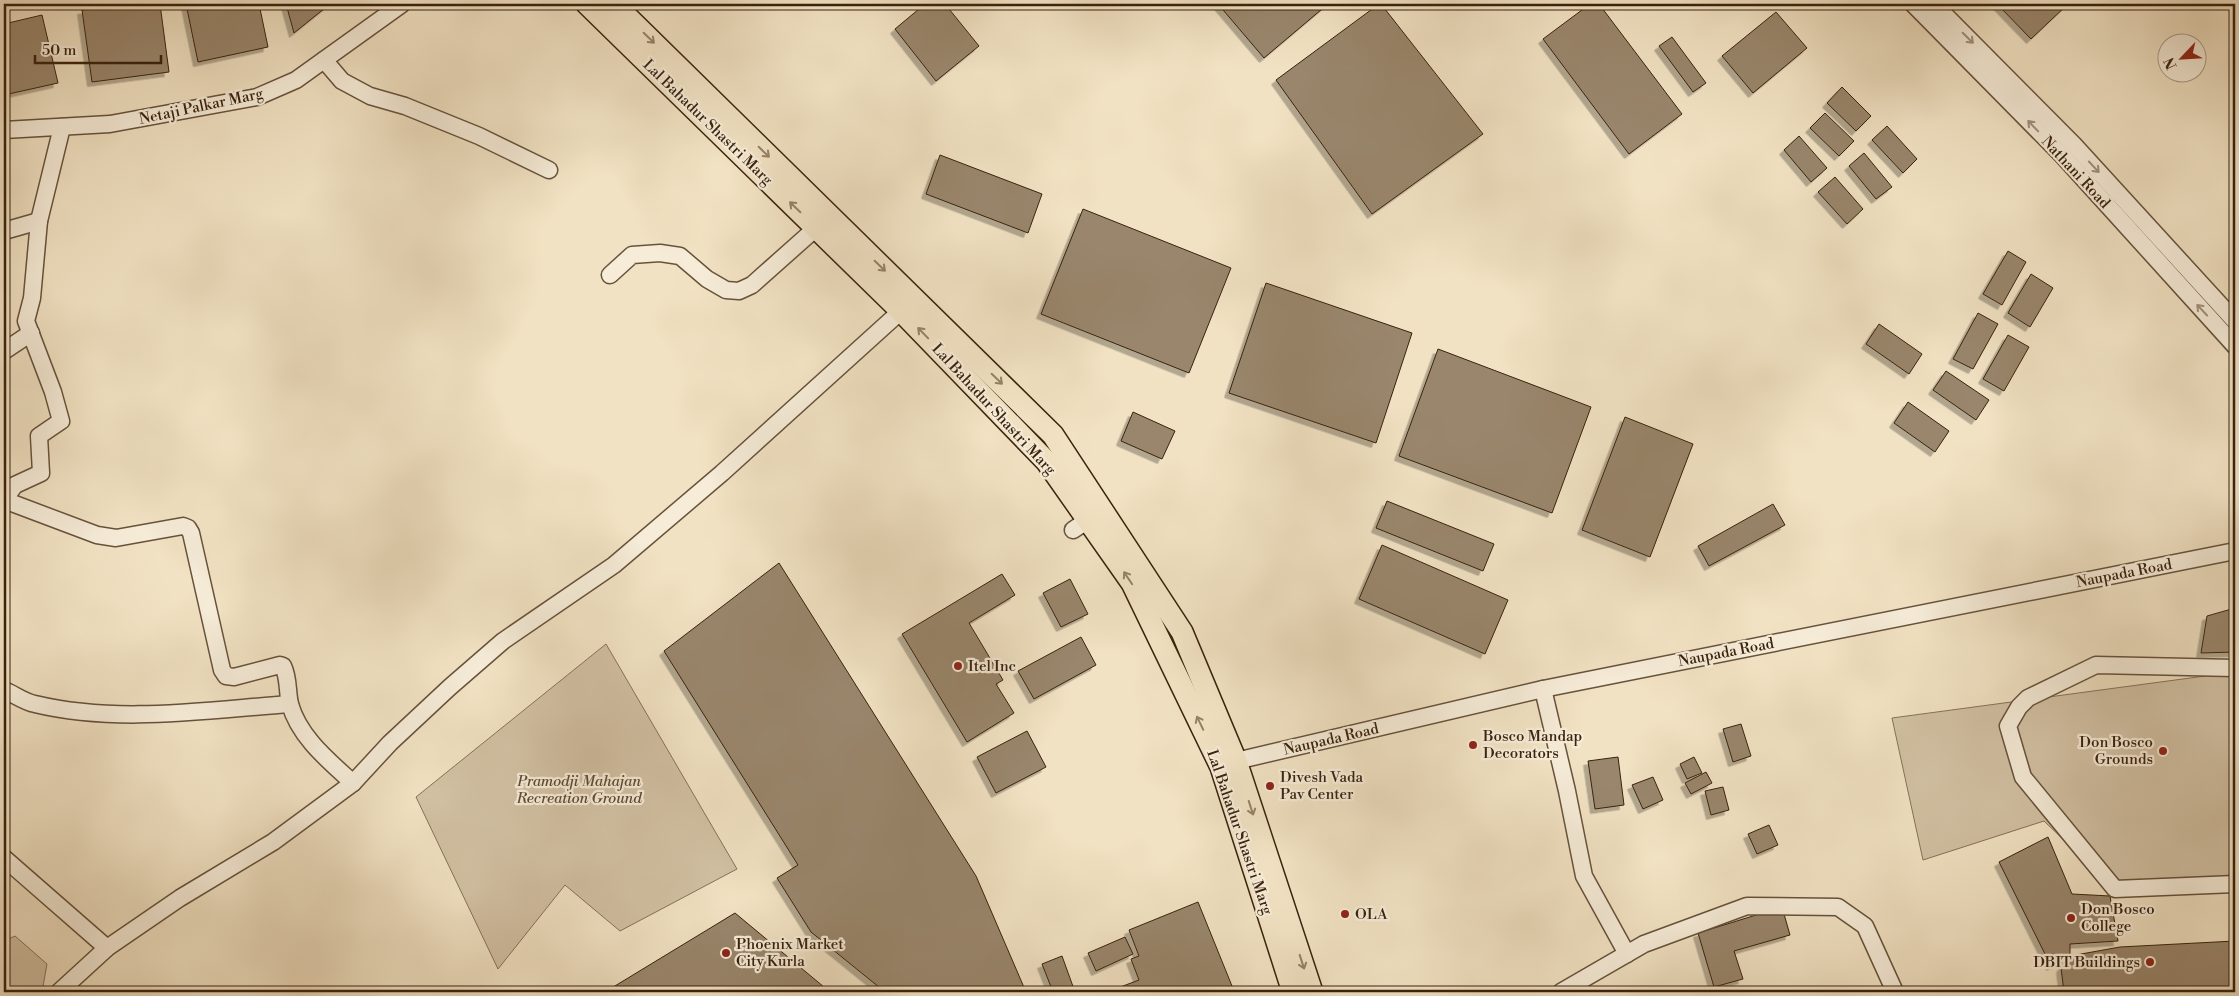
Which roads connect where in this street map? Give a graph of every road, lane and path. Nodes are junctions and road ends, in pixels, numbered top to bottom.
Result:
1 (402, 4) edge
2 (587, 4) edge
3 (614, 4) edge
4 (1913, 4) edge
5 (1934, 4) edge
6 (1943, 24) junction
7 (324, 60) junction
8 (62, 127) junction
9 (4, 130) edge
10 (2068, 150) junction
11 (549, 170) dead end
12 (39, 221) junction
13 (816, 228) junction
14 (4, 231) edge
15 (2167, 247) junction
16 (2155, 259) junction
17 (610, 275) dead end
18 (907, 304) junction
19 (2235, 321) edge
20 (31, 333) junction
21 (2234, 341) edge
22 (4, 351) edge
23 (1053, 434) junction
24 (1038, 452) junction
25 (4, 500) edge
26 (2235, 551) edge
27 (2235, 668) edge
28 (1543, 689) junction
29 (4, 690) edge
30 (290, 704) junction
31 (1228, 764) junction
32 (353, 783) junction
33 (4, 858) edge
34 (2235, 884) edge
35 (107, 948) junction
36 (1627, 954) junction
37 (59, 992) edge
38 (1293, 992) edge
39 (1312, 992) edge
40 (1561, 992) edge
41 (1895, 992) edge

1 - 7 street, Netaji Palkar Marg
13 -> 2 main road, Lal Bahadur Shastri Marg
3 -> 18 main road, Lal Bahadur Shastri Marg
4 - 6 street, Nathani Road
5 - 6 street, Nathani Road
6 - 10 street, Nathani Road
7 - 8 street, Netaji Palkar Marg
7 - 11 street
8 - 9 street, Netaji Palkar Marg
8 - 12 street
10 -> 15 street, Nathani Road
10 - 16 street, Nathani Road
12 - 14 street
12 - 20 street
13 - 17 street
13 - 18 main road, Lal Bahadur Shastri Marg
15 - 16 street
15 - 19 street, Nathani Road
21 -> 16 street, Nathani Road
18 -> 23 main road, Lal Bahadur Shastri Marg
24 -> 18 main road, Lal Bahadur Shastri Marg
18 - 32 street
20 - 22 street
20 - 25 street
23 - 24 main road
23 - 31 main road, Lal Bahadur Shastri Marg
31 -> 24 main road, Lal Bahadur Shastri Marg
25 - 30 street
26 - 28 street, Naupada Road
27 - 34 street
28 - 31 street, Naupada Road
28 - 36 street
29 - 30 street
30 - 32 street
31 - 38 main road, Lal Bahadur Shastri Marg
31 -> 39 main road, Lal Bahadur Shastri Marg
32 - 35 street
33 - 35 street
35 - 37 street
36 - 40 street
36 - 41 street

